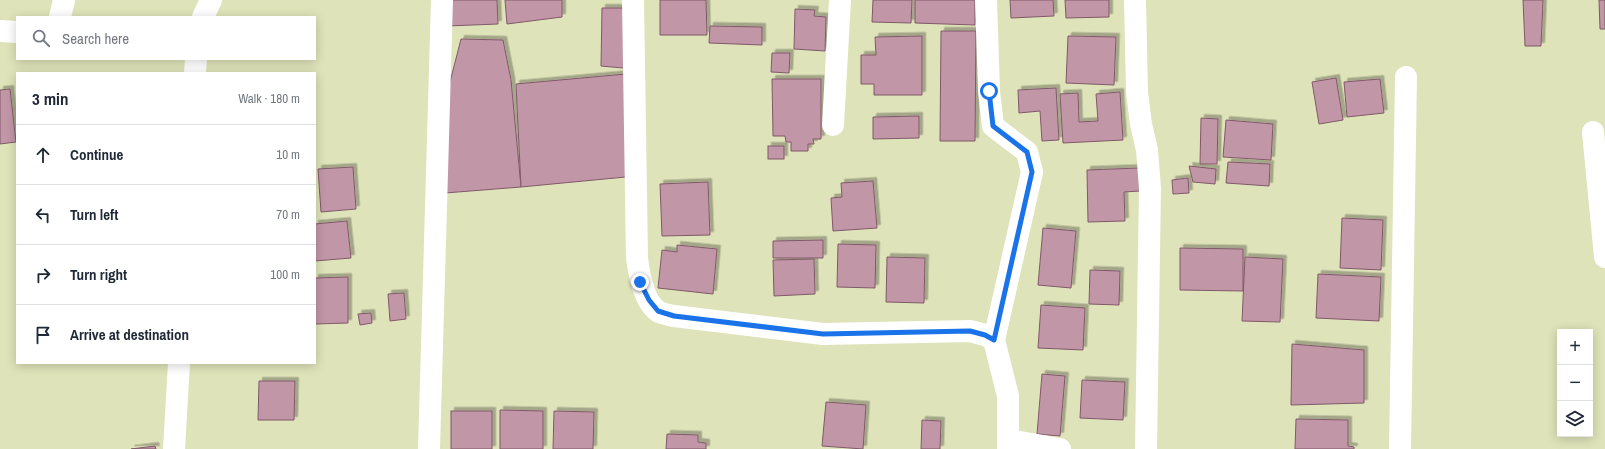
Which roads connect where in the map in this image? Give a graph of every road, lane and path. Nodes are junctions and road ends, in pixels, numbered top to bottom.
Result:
1 (64, 0) edge
2 (211, 0) edge
3 (442, 0) edge
4 (633, 0) edge
5 (840, 0) edge
6 (986, 0) edge
7 (1135, 0) edge
8 (60, 16) edge
9 (203, 16) edge
10 (0, 31) edge
11 (16, 32) edge
12 (196, 60) edge
13 (195, 72) edge
14 (1406, 77) dead end
15 (833, 125) dead end
16 (1593, 132) dead end
17 (1605, 257) edge
18 (994, 340) junction
19 (179, 364) edge
20 (1008, 445) edge
21 (174, 449) edge
22 (429, 449) edge
23 (1060, 449) edge
24 (1146, 449) edge
25 (1400, 449) edge

1 - 8 street
2 - 9 street
3 - 22 street
4 - 18 street
5 - 15 street
6 - 18 street
7 - 24 street
10 - 11 street
12 - 13 street
14 - 25 street
16 - 17 street
18 - 20 street
19 - 21 street
20 - 23 street

